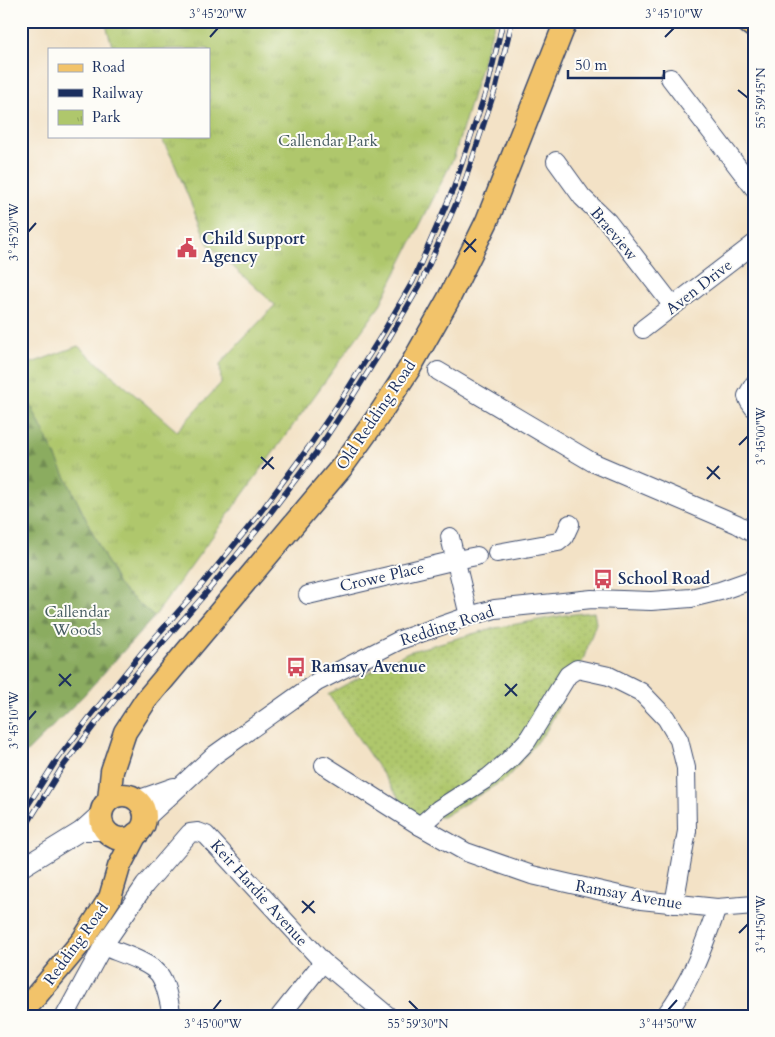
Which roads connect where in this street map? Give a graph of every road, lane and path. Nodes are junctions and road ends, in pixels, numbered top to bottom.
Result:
1 (746, 21) edge
2 (566, 26) edge
3 (754, 26) edge
4 (670, 78) dead end
5 (556, 161) dead end
6 (754, 188) edge
7 (754, 244) edge
8 (673, 306) junction
9 (643, 329) dead end
10 (438, 371) dead end
11 (754, 384) edge
12 (751, 404) edge
13 (570, 524) dead end
14 (754, 534) edge
15 (450, 537) dead end
16 (497, 553) dead end
17 (477, 556) dead end
18 (456, 560) junction
19 (754, 578) edge
20 (308, 595) dead end
21 (469, 616) junction
22 (324, 765) dead end
23 (122, 816) junction
24 (420, 826) junction
25 (23, 868) edge
26 (674, 904) junction
27 (754, 905) edge
28 (717, 908) junction
29 (103, 946) junction
30 (323, 962) junction
31 (21, 1014) edge
32 (65, 1016) edge
33 (172, 1016) edge
34 (280, 1016) edge
35 (388, 1016) edge
36 (665, 1016) edge

1 - 3 main road
2 - 23 main road, Old Redding Road
4 - 6 street
5 - 8 street, Braeview
7 - 8 street, Aven Drive
8 - 9 street, Aven Drive
10 - 14 street, Old Redding Road
11 - 12 street
13 - 16 street
15 - 18 street
17 - 18 street, Crowe Place
18 - 20 street, Crowe Place
18 - 21 street
19 - 21 street, Redding Road
21 - 23 street, Redding Road
22 - 24 street, Ramsay Avenue
23 - 25 street
23 - 31 main road, Redding Road
24 - 26 street, Ramsay Avenue
24 - 26 street
26 - 28 street, Ramsay Avenue
27 - 28 street, Ramsay Avenue
28 - 36 street
29 - 30 street, Keir Hardie Avenue
29 - 32 street
29 - 33 street
30 - 34 street
30 - 35 street, Keir Hardie Avenue

